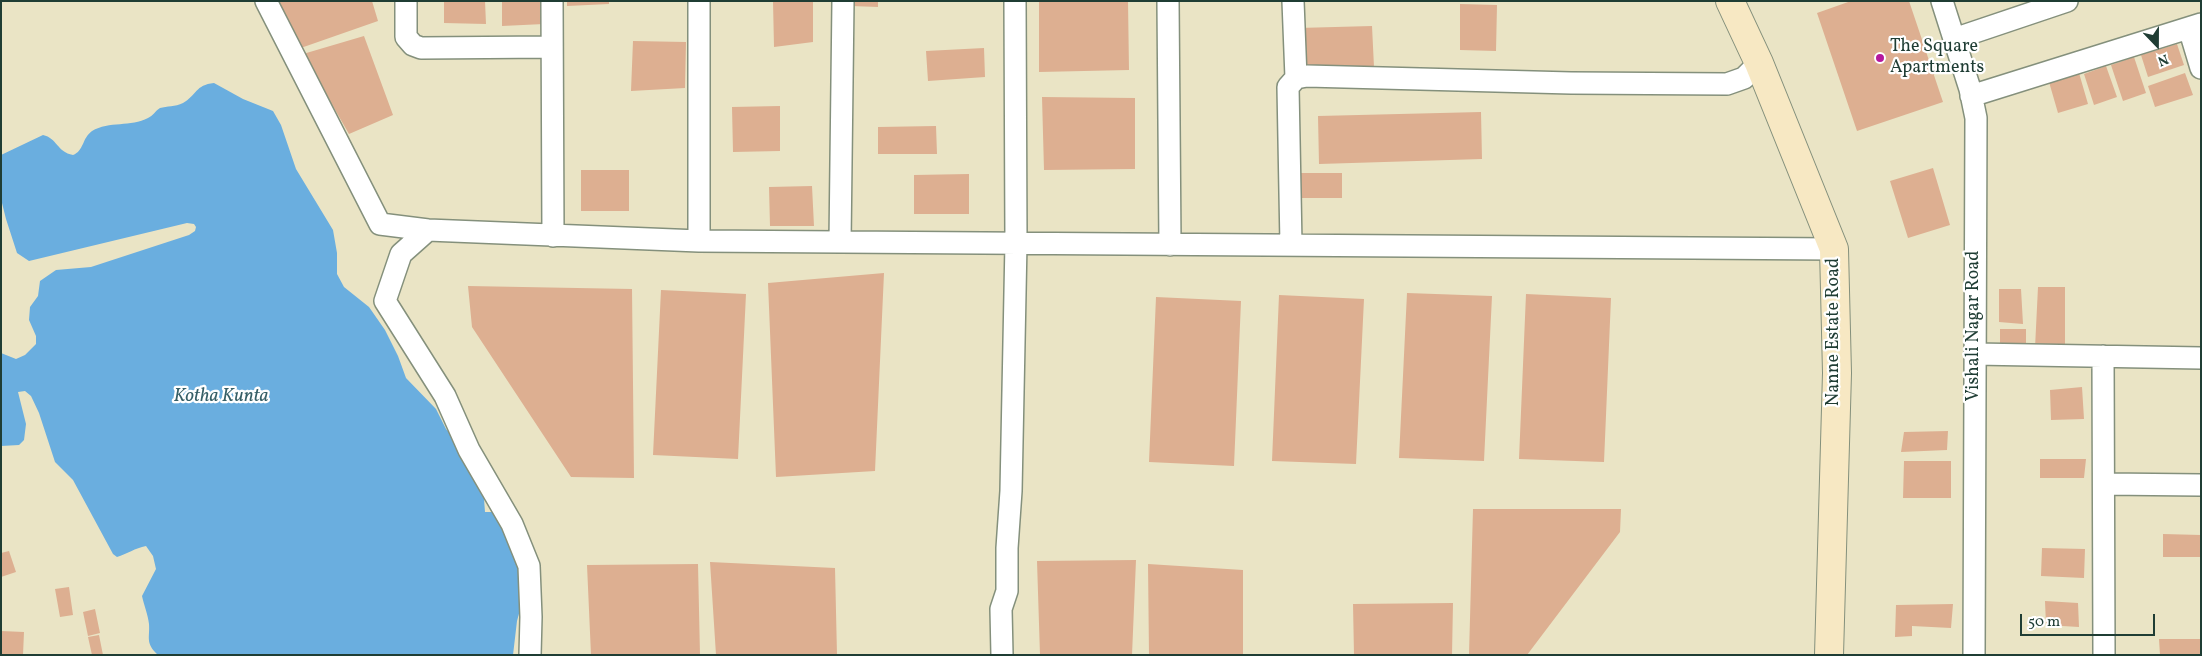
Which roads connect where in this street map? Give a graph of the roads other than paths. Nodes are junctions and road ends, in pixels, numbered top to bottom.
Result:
1 (266, 1) edge
2 (406, 1) edge
3 (552, 1) edge
4 (698, 1) edge
5 (844, 1) edge
6 (1015, 1) edge
7 (1168, 1) edge
8 (1293, 1) edge
9 (1730, 1) edge
10 (1942, 1) edge
11 (2067, 1) edge
12 (2195, 26) edge
13 (1954, 39) junction
14 (551, 47) junction
15 (1760, 63) junction
16 (2201, 68) edge
17 (1296, 78) junction
18 (1972, 96) junction
19 (428, 230) junction
20 (553, 236) junction
21 (699, 241) junction
22 (840, 242) junction
23 (1016, 244) junction
24 (1170, 245) junction
25 (1291, 245) junction
26 (1834, 249) junction
27 (1975, 354) junction
28 (2104, 356) junction
29 (2201, 358) edge
30 (2105, 484) junction
31 (2201, 485) edge
32 (1007, 591) junction
33 (530, 655) edge
34 (1002, 655) edge
35 (1016, 655) edge
36 (1829, 655) edge
37 (1974, 655) edge
38 (2104, 655) edge

1 - 19 street
2 - 14 street
3 - 14 street
4 - 21 street
5 - 22 street
6 - 23 street
7 - 24 street
8 - 17 street
9 - 15 street, Nanne Estate Road
10 - 13 street, Vishali Nagar Road
11 - 13 street
12 - 16 street
12 - 18 street
13 - 18 street, Vishali Nagar Road
14 - 20 street
15 - 17 street
15 - 26 street, Nanne Estate Road
17 - 25 street
18 - 27 street, Vishali Nagar Road
19 - 20 street
19 - 33 street
20 - 21 street
21 - 22 street
22 - 23 street
23 - 24 street
23 - 32 street
24 - 25 street
25 - 26 street
26 - 36 street, Nanne Estate Road
27 - 28 street
27 - 37 street, Vishali Nagar Road
28 - 29 street
28 - 30 street
30 - 31 street
30 - 38 street
32 - 34 street
32 - 35 street

